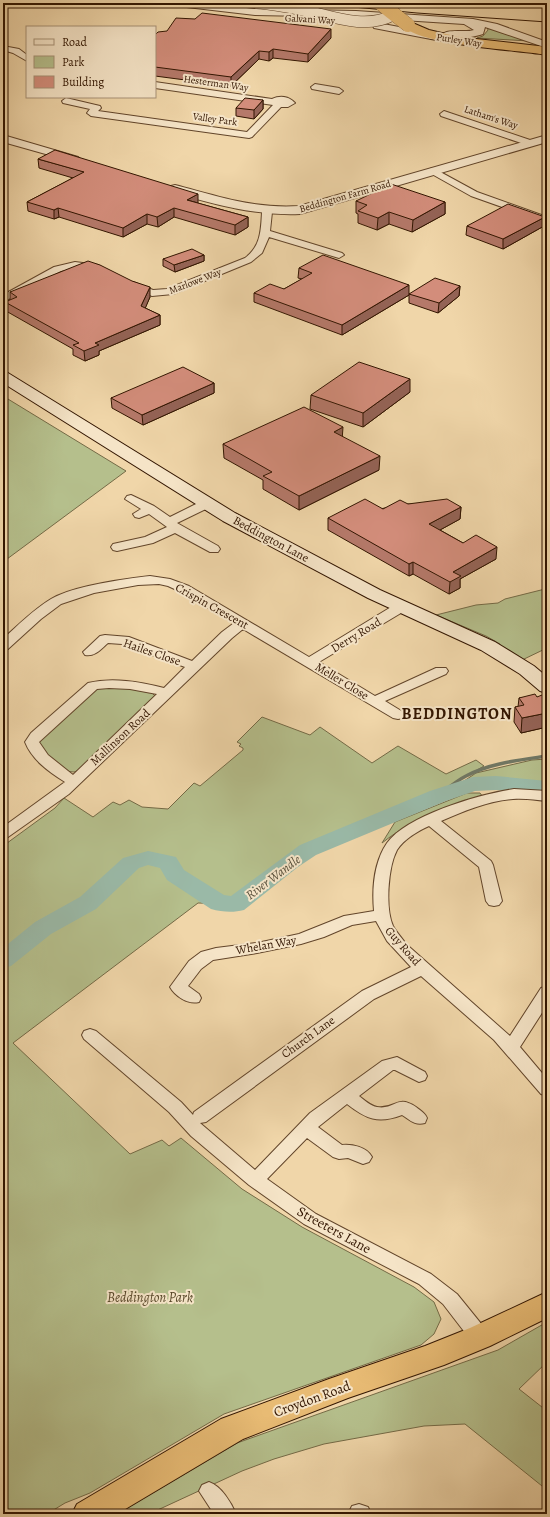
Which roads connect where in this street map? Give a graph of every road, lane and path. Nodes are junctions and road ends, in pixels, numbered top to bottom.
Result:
1 (178, 3) edge
2 (203, 3) edge
3 (257, 3) edge
4 (380, 3) edge
5 (181, 4) edge
6 (395, 7) edge
7 (266, 12) junction
8 (451, 21) junction
9 (442, 36) junction
10 (547, 46) edge
11 (3, 48) edge
12 (547, 52) edge
13 (26, 58) edge
14 (156, 85) edge
15 (315, 87) dead end
16 (339, 91) dead end
17 (68, 99) edge
18 (276, 104) joint
19 (444, 114) dead end
20 (3, 138) edge
21 (547, 138) edge
22 (530, 143) junction
23 (88, 163) edge
24 (433, 172) junction
25 (164, 186) edge
26 (267, 212) junction
27 (547, 220) edge
28 (265, 233) junction
29 (339, 255) dead end
30 (108, 272) edge
31 (125, 281) edge
32 (3, 299) edge
33 (3, 376) edge
34 (131, 499) dead end
35 (206, 504) junction
36 (150, 509) junction
37 (139, 514) dead end
38 (172, 525) junction
39 (117, 546) dead end
40 (214, 549) dead end
41 (401, 608) junction
42 (243, 623) junction
43 (3, 646) edge
44 (90, 652) dead end
45 (310, 662) junction
46 (194, 666) junction
47 (441, 671) dead end
48 (547, 687) edge
49 (167, 693) junction
50 (374, 700) junction
51 (398, 715) dead end
52 (73, 782) junction
53 (547, 796) edge
54 (431, 820) junction
55 (3, 834) edge
56 (494, 901) dead end
57 (382, 915) junction
58 (423, 968) junction
59 (547, 992) edge
60 (193, 998) dead end
61 (90, 1035) dead end
62 (511, 1048) junction
63 (419, 1076) dead end
64 (547, 1090) edge
65 (346, 1095) junction
66 (419, 1118) dead end
67 (193, 1119) junction
68 (306, 1128) junction
69 (363, 1157) dead end
70 (255, 1180) junction
71 (547, 1304) edge
72 (480, 1336) junction
73 (209, 1491) dead end
74 (88, 1514) edge
75 (226, 1514) edge

1 - 5 street
2 - 7 street
3 - 6 street, bridge
4 - 6 highway, Purley Way, bridge
5 - 7 street
5 - 9 street, Galvani Way
6 - 9 highway, Purley Way
7 - 8 street
8 - 9 street, Galvani Way
8 - 10 street
9 - 10 highway, Purley Way
9 - 12 highway, Purley Way
11 - 13 street
14 - 18 street, Hesterman Way
15 - 16 street
17 - 18 street, Valley Park
19 - 22 street, Latham's Way
20 - 23 street
21 - 22 street, Beddington Farm Road
22 - 24 street, Beddington Farm Road
24 - 26 street, Beddington Farm Road
24 - 27 street
25 - 26 street, Beddington Farm Road
26 - 28 street, Marlowe Way
28 - 29 street
28 - 31 street, Marlowe Way
30 - 32 street
33 - 35 main road, Beddington Lane
34 - 36 street
35 - 38 street
35 - 41 main road, Beddington Lane
36 - 37 street
36 - 38 street
38 - 39 street
38 - 40 street
41 - 45 street, Derry Road
41 - 48 main road, Beddington Lane
42 - 43 street, Crispin Crescent
42 - 45 street, Crispin Crescent
42 - 46 street, Mallinson Road
44 - 46 street, Hailes Close
45 - 50 street, Meller Close
46 - 49 street, Mallinson Road
47 - 50 street, Meller Close
49 - 52 street, Mallinson Road
49 - 52 street
50 - 51 street, Meller Close
52 - 55 street, Mallinson Road
53 - 54 street, Guy Road
54 - 56 street
54 - 57 street, Guy Road
57 - 58 street, Guy Road
57 - 60 street, Whelan Way
58 - 62 street, Guy Road
58 - 67 street, Church Lane
59 - 62 street
61 - 67 street, Streeters Lane
62 - 64 street, Guy Road
63 - 65 street
65 - 66 street
65 - 68 street
67 - 70 street, Streeters Lane
68 - 69 street
68 - 70 street
70 - 72 street, Streeters Lane
71 - 72 highway, Croydon Road
72 - 74 highway, Croydon Road
73 - 75 street

